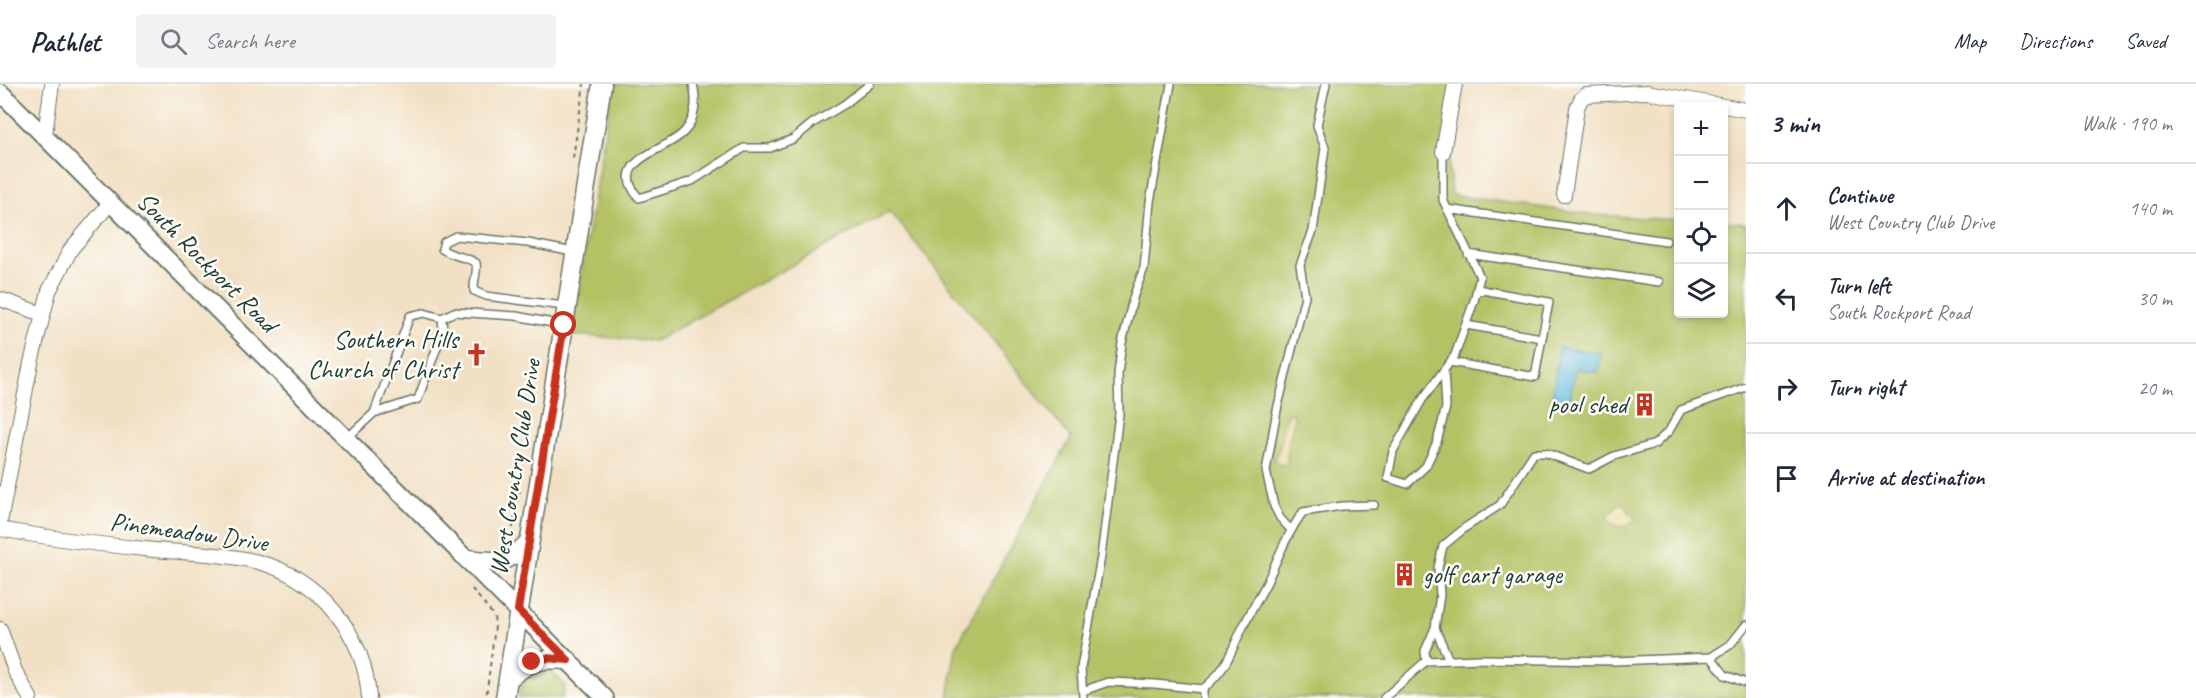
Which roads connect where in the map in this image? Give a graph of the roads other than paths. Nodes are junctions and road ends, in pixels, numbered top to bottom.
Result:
1 (52, 84) edge
2 (602, 84) edge
3 (693, 84) edge
4 (870, 84) edge
5 (1171, 84) edge
6 (1326, 84) edge
7 (1455, 84) edge
8 (1647, 88) edge
9 (0, 92) edge
10 (1746, 110) edge
11 (45, 134) junction
12 (1443, 152) joint
13 (1564, 195) dead end
14 (111, 202) junction
15 (1448, 209) junction
16 (1666, 241) dead end
17 (576, 252) junction
18 (1468, 254) junction
19 (1659, 282) dead end
20 (1477, 289) junction
21 (0, 299) edge
22 (567, 306) junction
23 (42, 314) junction
24 (442, 318) junction
25 (564, 325) junction
26 (1466, 325) junction
27 (1542, 339) junction
28 (1450, 362) junction
29 (1444, 370) junction
30 (1746, 387) edge
31 (374, 413) junction
32 (347, 438) junction
33 (1374, 505) dead end
34 (0, 522) edge
35 (0, 529) edge
36 (1290, 530) junction
37 (530, 541) junction
38 (467, 559) junction
39 (518, 610) junction
40 (1746, 625) edge
41 (1436, 628) junction
42 (0, 629) edge
43 (1711, 657) junction
44 (568, 660) junction
45 (1449, 660) junction
46 (1426, 661) junction
47 (508, 679) junction
48 (1746, 683) edge
49 (1203, 689) junction
50 (1083, 694) edge
51 (30, 698) edge
52 (369, 698) edge
53 (505, 698) edge
54 (605, 698) edge
55 (1203, 698) edge
56 (1384, 698) edge

1 - 11 street
2 - 17 main road, West Country Club Drive
3 - 4 lane
5 - 50 lane
6 - 36 lane
7 - 12 street
8 - 10 street
8 - 13 street
9 - 11 street, South Rockport Road
11 - 14 street, South Rockport Road
12 - 15 lane
14 - 23 street
14 - 32 street, South Rockport Road
15 - 16 lane
15 - 18 lane
17 - 22 main road, West Country Club Drive
17 - 22 lane
18 - 19 lane
18 - 20 lane
20 - 26 lane
20 - 27 lane
21 - 23 street
22 - 25 main road, West Country Club Drive
23 - 34 street
24 - 25 lane
24 - 31 lane
24 - 31 lane
25 - 37 main road, West Country Club Drive
26 - 27 lane
26 - 28 lane
27 - 28 lane
28 - 29 lane
29 - 29 lane
30 - 41 lane
31 - 32 lane
32 - 38 street, South Rockport Road
33 - 36 lane
35 - 52 street, Pinemeadow Drive
36 - 49 lane
37 - 38 main road
37 - 39 main road, West Country Club Drive
38 - 39 street, South Rockport Road
39 - 44 street, South Rockport Road
39 - 47 main road, West Country Club Drive
40 - 43 lane
41 - 45 lane
41 - 46 lane
42 - 51 street
43 - 45 lane
43 - 48 lane
44 - 47 main road
44 - 54 street, South Rockport Road
45 - 46 lane
46 - 56 lane
47 - 53 main road, West Country Club Drive
49 - 50 lane
49 - 55 lane

